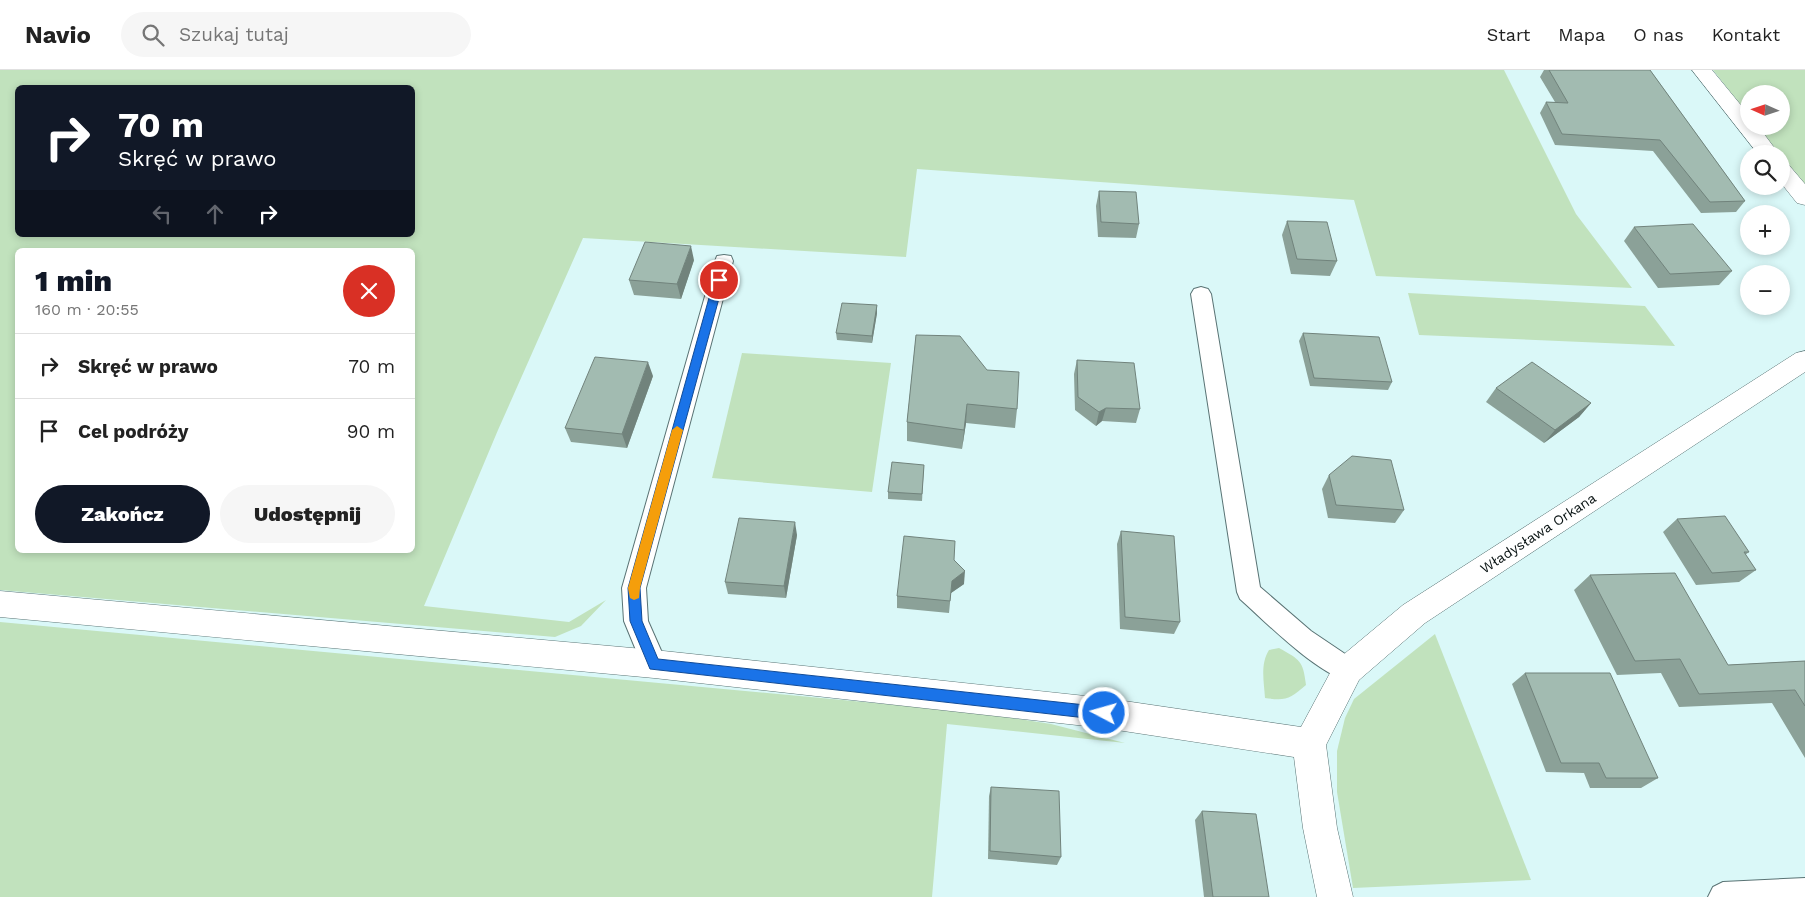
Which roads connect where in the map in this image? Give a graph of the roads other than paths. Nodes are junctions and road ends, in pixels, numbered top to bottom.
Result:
1 (1702, 70) edge
2 (1762, 145) edge
3 (1790, 180) edge
4 (1805, 198) edge
5 (724, 261) dead end
6 (1200, 294) dead end
7 (1805, 360) edge
8 (0, 604) edge
9 (654, 664) junction
10 (1348, 670) junction
11 (1309, 744) junction
12 (1805, 893) edge
13 (1335, 897) edge
14 (1723, 897) edge

1 - 2 street
3 - 4 street
5 - 9 lane
6 - 10 lane
7 - 10 street, Władysława Orkana
8 - 9 street
9 - 11 street
10 - 11 street, Władysława Orkana
11 - 13 street
12 - 14 lane

